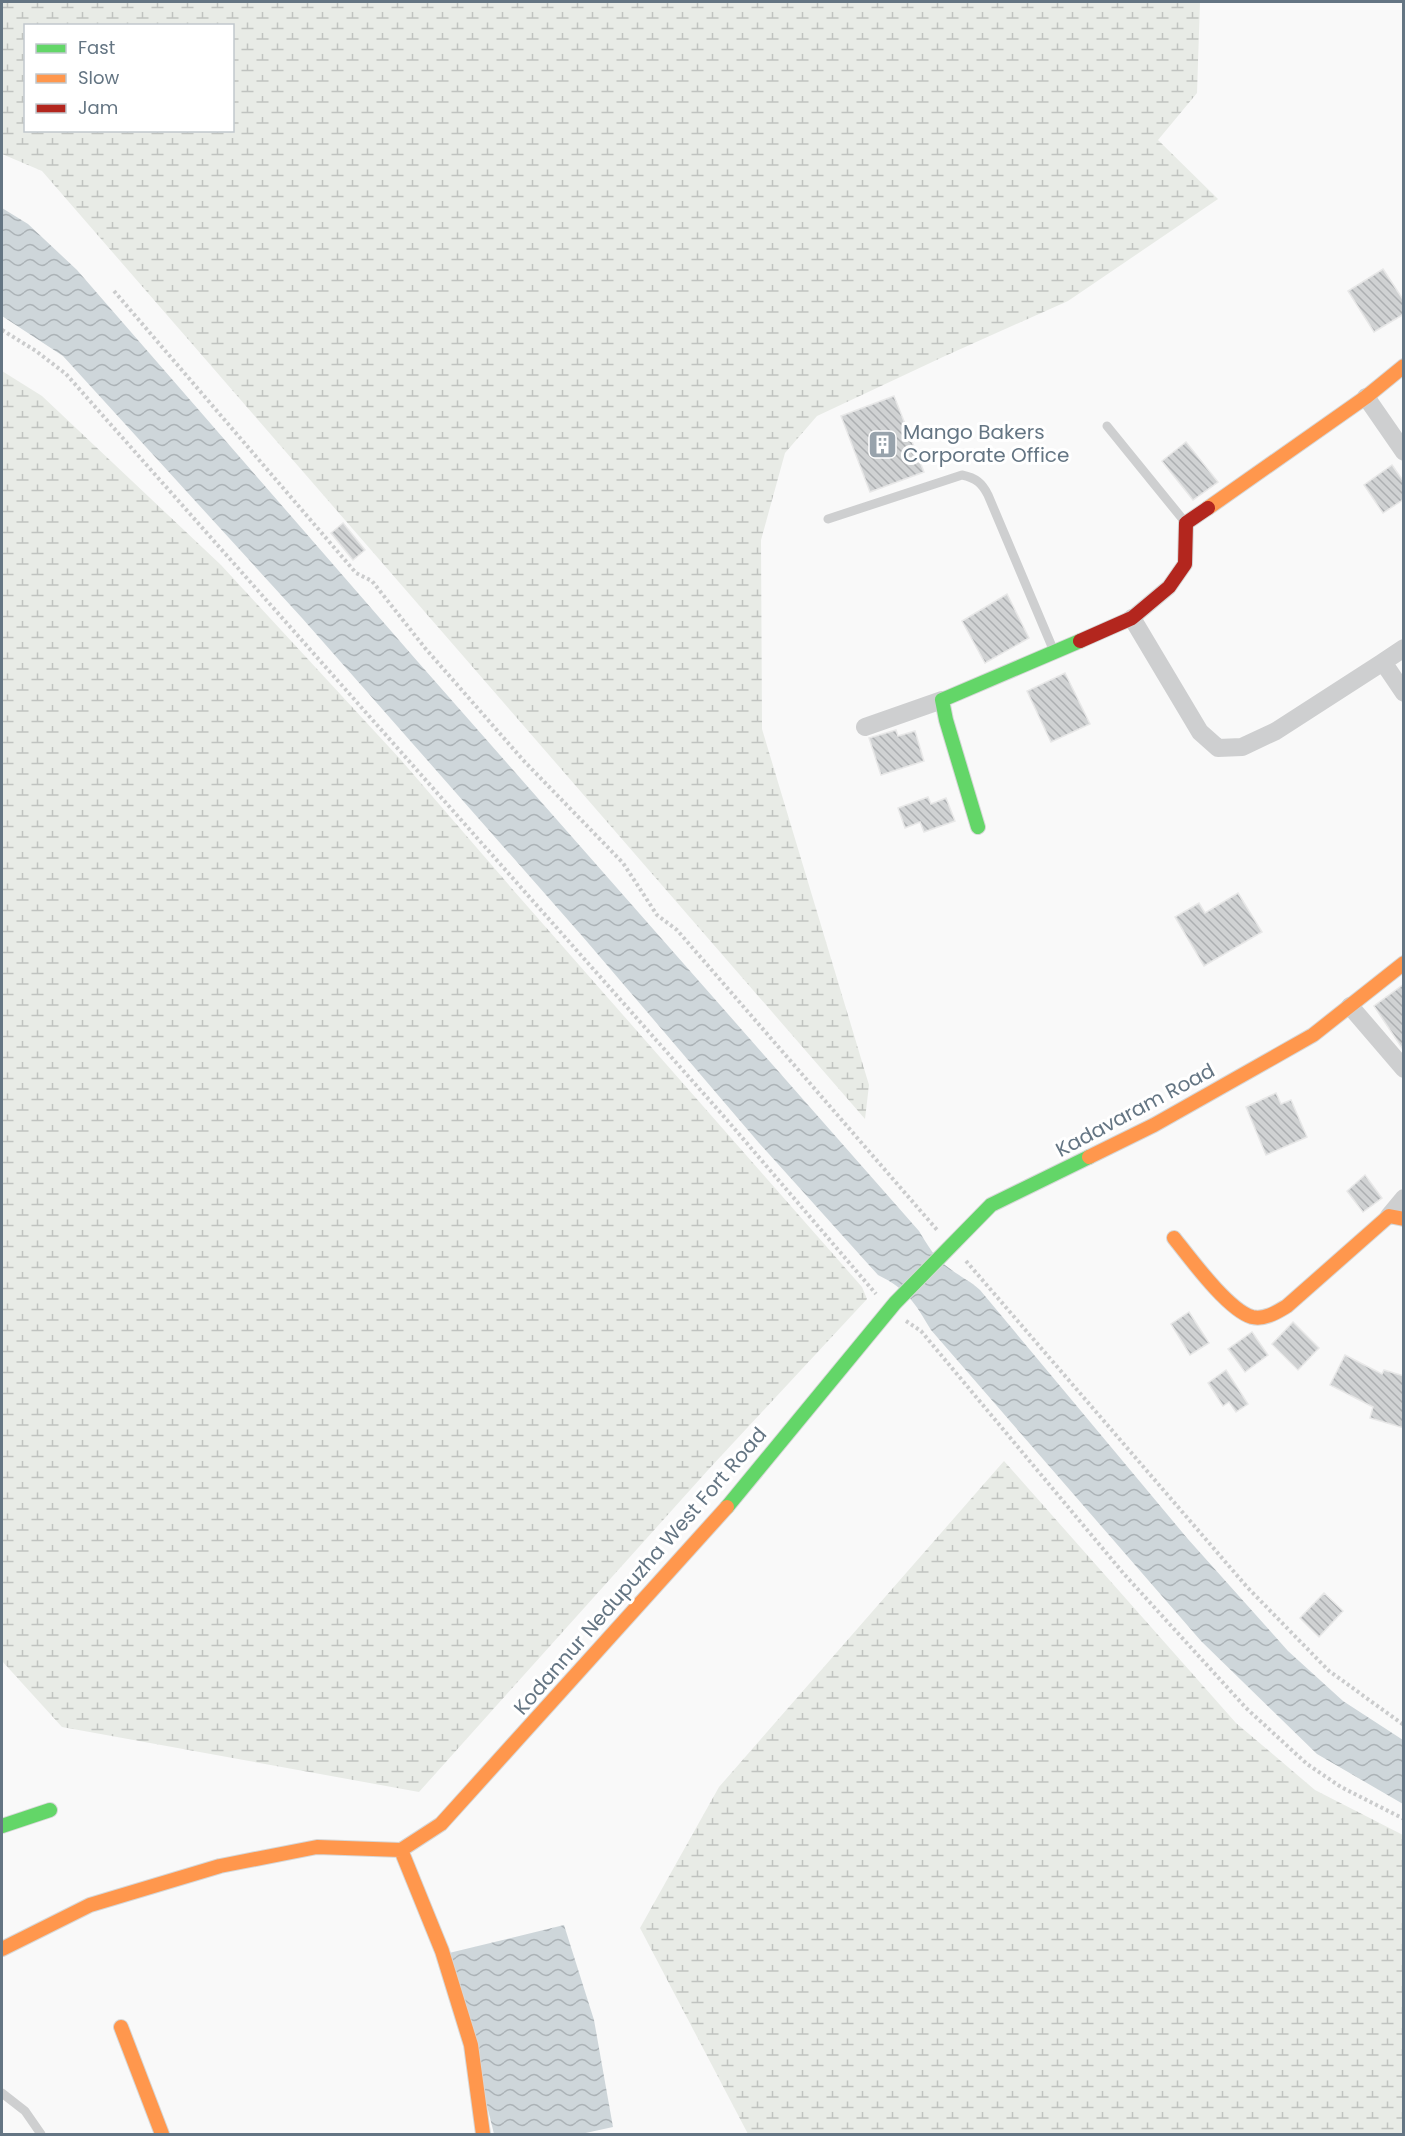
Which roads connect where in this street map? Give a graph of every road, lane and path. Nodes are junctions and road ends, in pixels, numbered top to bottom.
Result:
1 (114, 291) dead end
2 (2, 330) edge
3 (1404, 366) edge
4 (1366, 398) junction
5 (1107, 426) dead end
6 (1404, 452) edge
7 (828, 519) dead end
8 (1186, 523) junction
9 (1132, 618) junction
10 (1404, 648) edge
11 (1054, 651) junction
12 (1383, 662) junction
13 (1404, 693) edge
14 (942, 700) junction
15 (865, 727) dead end
16 (978, 827) dead end
17 (1404, 963) edge
18 (1350, 1006) junction
19 (1404, 1069) edge
20 (1404, 1198) edge
21 (1396, 1218) edge
22 (1174, 1239) dead end
23 (949, 1248) junction
24 (892, 1307) junction
25 (1404, 1725) edge
26 (50, 1810) dead end
27 (1404, 1819) edge
28 (2, 1826) edge
29 (401, 1850) junction
30 (2, 1949) edge
31 (121, 2027) dead end
32 (2, 2093) edge
33 (41, 2134) edge
34 (162, 2134) edge
35 (483, 2134) edge

1 - 23 path
2 - 24 path
3 - 4 main road
4 - 6 street
4 - 8 main road
5 - 8 lane
7 - 11 lane
8 - 9 main road
9 - 11 main road
9 - 12 street
10 - 12 street
11 - 14 main road
12 - 13 street
14 - 15 street
14 - 16 main road
17 - 18 main road, Kadavaram Road
18 - 19 street
18 - 23 main road, Kadavaram Road
20 - 21 street
21 - 22 main road
23 - 24 main road, Kadavaram Road
23 - 25 path
24 - 27 path
24 - 29 main road, Kodannur Nedupuzha West Fort Road
26 - 28 main road
29 - 30 main road
29 - 35 main road
31 - 34 main road
32 - 33 lane

